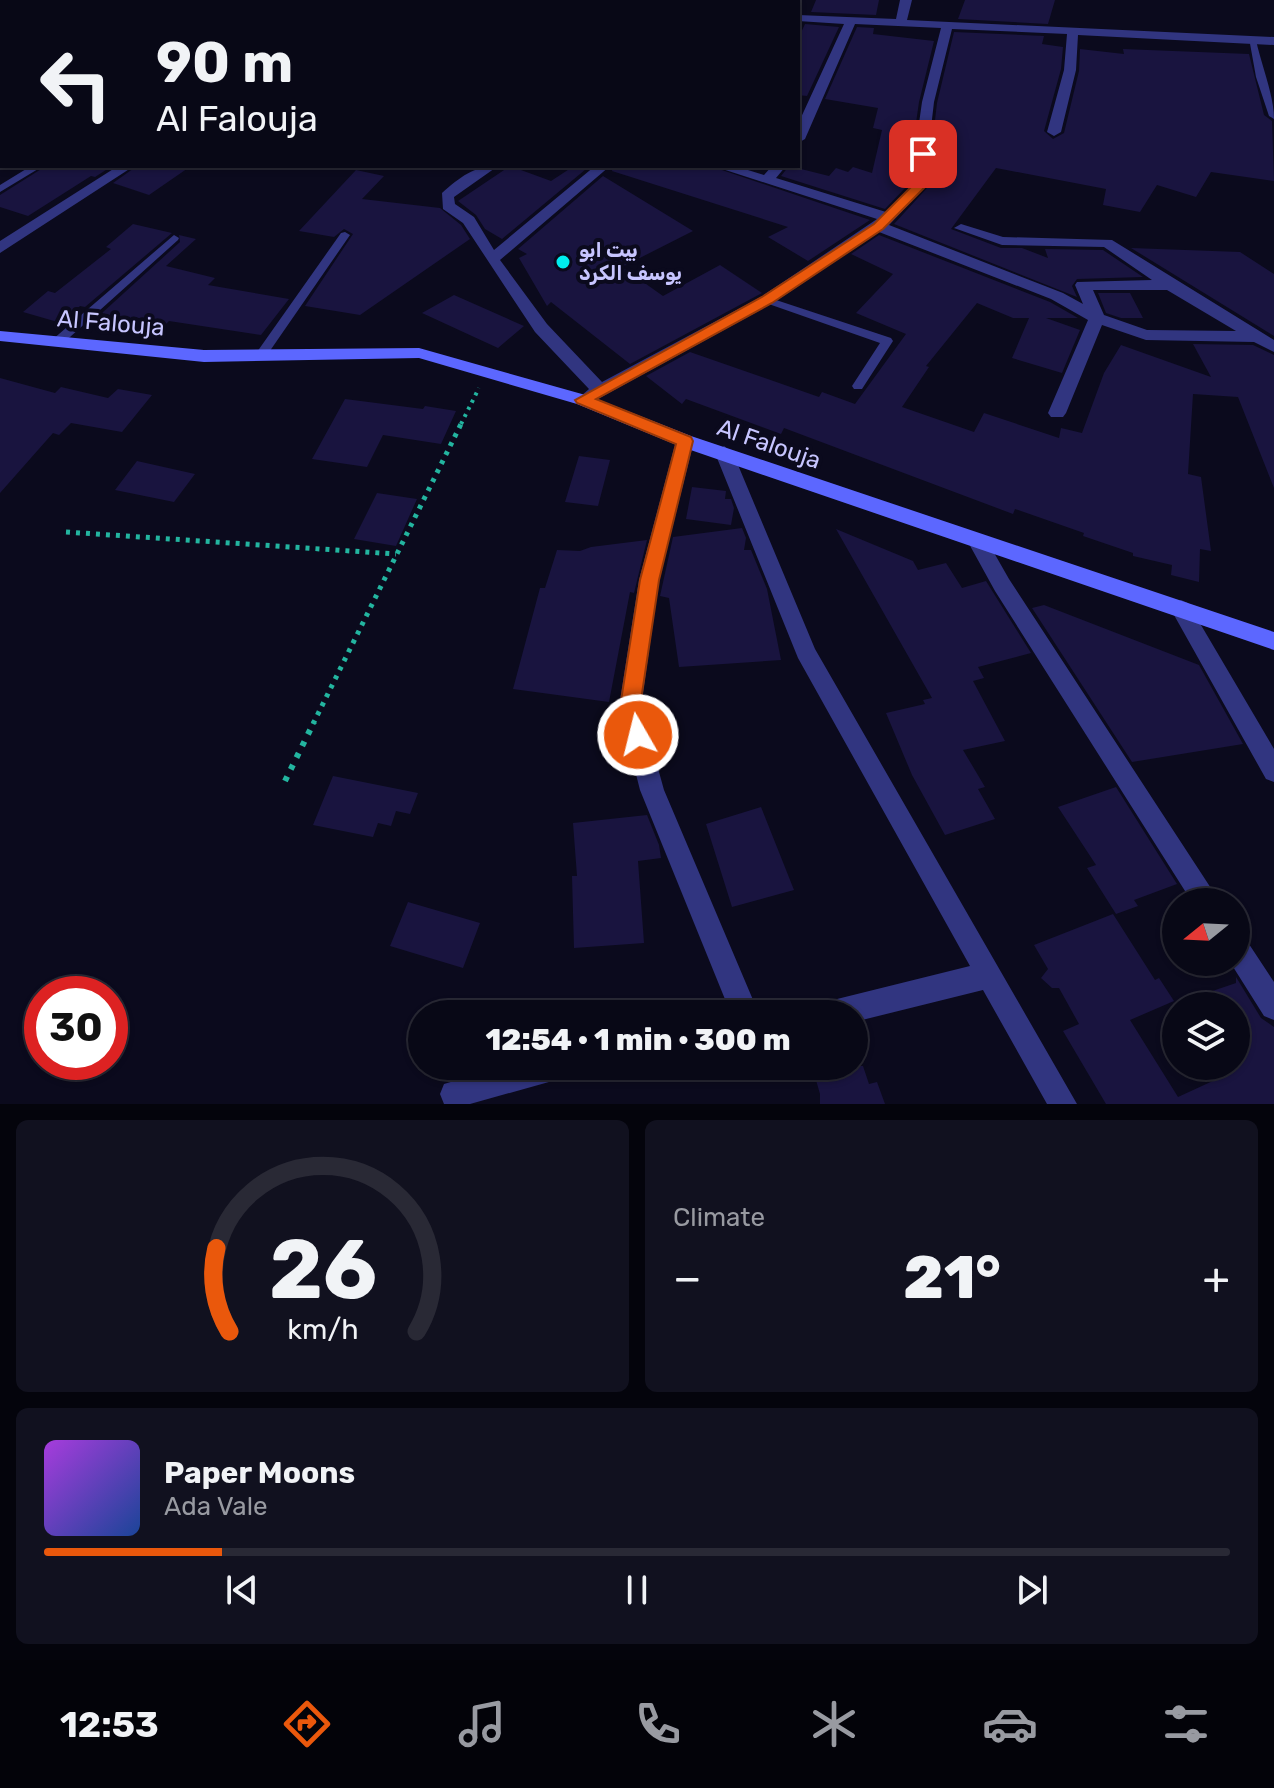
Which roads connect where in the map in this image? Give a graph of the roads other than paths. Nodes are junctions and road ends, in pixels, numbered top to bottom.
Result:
1 (906, 0) edge
2 (800, 18) edge
3 (850, 22) junction
4 (901, 22) junction
5 (948, 23) junction
6 (1073, 30) junction
7 (1252, 40) junction
8 (1274, 41) edge
9 (1274, 116) edge
10 (1054, 132) dead end
11 (800, 134) edge
12 (35, 168) edge
13 (124, 168) edge
14 (487, 168) edge
15 (601, 168) edge
16 (727, 168) edge
17 (777, 168) edge
18 (767, 180) junction
19 (0, 189) edge
20 (884, 222) junction
21 (961, 228) dead end
22 (345, 235) dead end
23 (174, 238) dead end
24 (0, 248) edge
25 (492, 259) junction
26 (1170, 285) junction
27 (767, 300) junction
28 (1097, 318) junction
29 (0, 336) edge
30 (1257, 337) junction
31 (56, 343) junction
32 (1274, 347) edge
33 (261, 355) junction
34 (858, 386) dead end
35 (600, 390) junction
36 (583, 400) junction
37 (1057, 413) dead end
38 (685, 441) junction
39 (724, 453) junction
40 (978, 542) junction
41 (1181, 609) junction
42 (1274, 641) edge
43 (1274, 771) edge
44 (1198, 888) edge
45 (1250, 969) edge
46 (989, 975) junction
47 (739, 1000) edge
48 (868, 1005) edge
49 (1274, 1006) edge
50 (505, 1080) edge
51 (454, 1094) dead end
52 (1063, 1104) edge

1 - 4 street
2 - 3 street
3 - 4 street
3 - 11 street
4 - 5 street
5 - 6 street
5 - 20 street
6 - 7 street
6 - 10 street
7 - 8 street
7 - 9 lane
12 - 19 lane
13 - 24 street
14 - 25 street
15 - 25 street
16 - 18 street
17 - 18 street
18 - 20 street
20 - 27 street
20 - 28 street
21 - 26 street
22 - 33 lane
23 - 31 lane
25 - 35 street
26 - 28 street
26 - 30 street
27 - 34 lane
27 - 35 street
28 - 30 street
28 - 37 street
29 - 31 main road, Al Falouja
30 - 32 street
31 - 33 main road, Al Falouja
33 - 36 main road, Al Falouja
35 - 36 street
36 - 38 main road, Al Falouja
38 - 39 main road, Al Falouja
38 - 47 street
39 - 40 main road, Al Falouja
39 - 46 street
40 - 41 main road, Al Falouja
40 - 44 street
41 - 42 main road, Al Falouja
41 - 43 street
45 - 49 street
46 - 48 street
46 - 52 street
50 - 51 street

